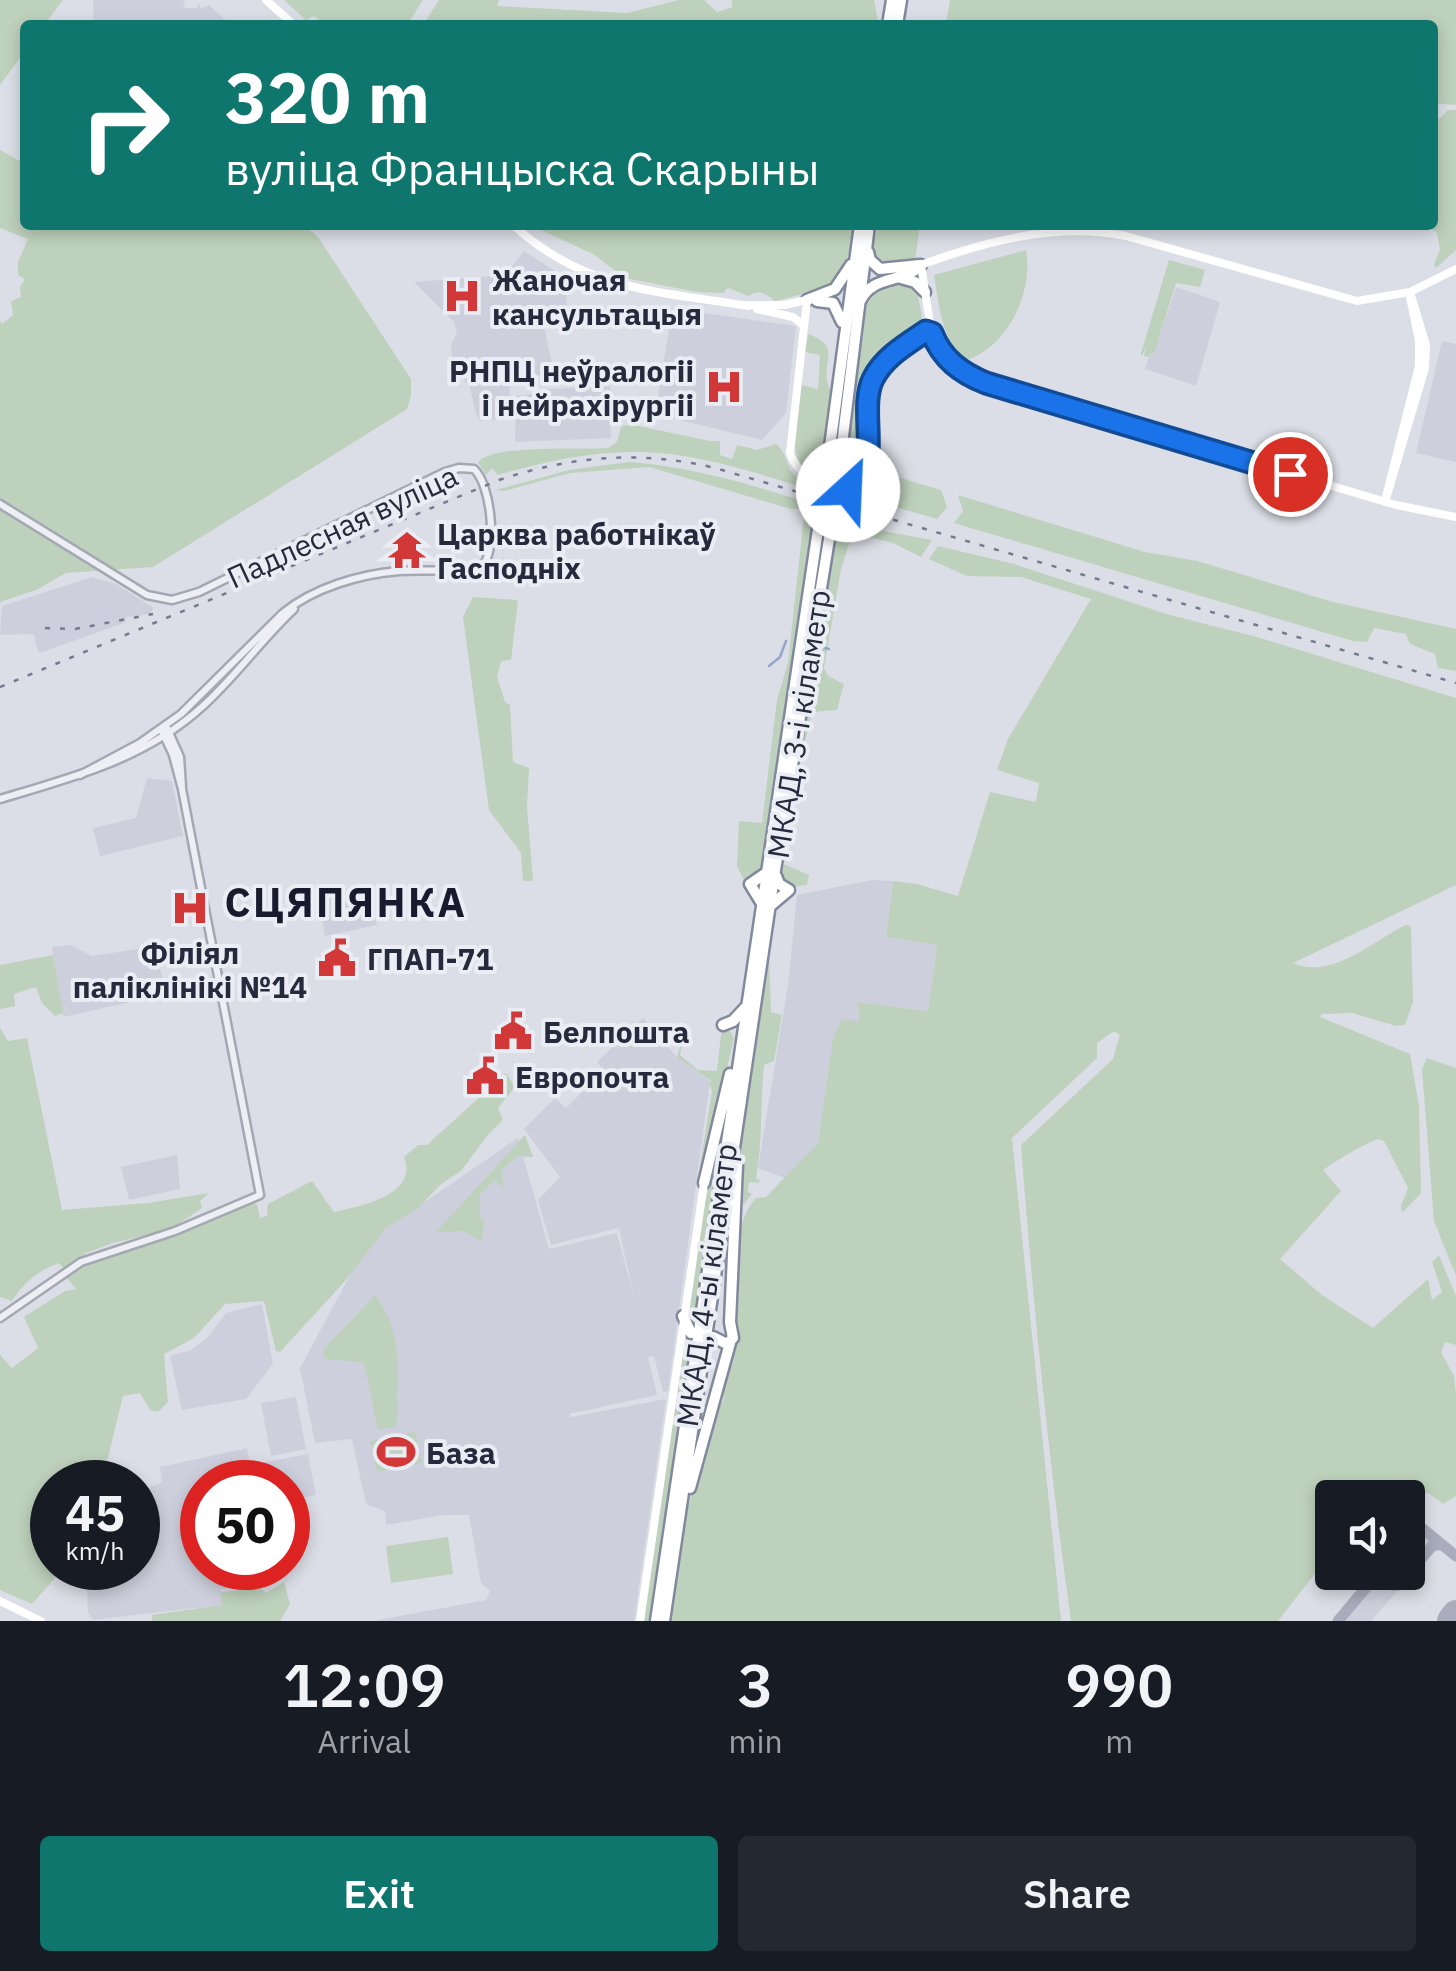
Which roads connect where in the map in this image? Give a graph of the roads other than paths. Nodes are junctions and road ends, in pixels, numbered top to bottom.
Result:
1 (266, 0) edge
2 (288, 20) edge
3 (520, 230) edge
4 (859, 230) edge
5 (868, 231) edge
6 (854, 260) junction
7 (921, 265) junction
8 (1456, 270) edge
9 (895, 278) junction
10 (925, 292) junction
11 (1410, 292) junction
12 (807, 302) junction
13 (747, 306) junction
14 (858, 306) junction
15 (805, 327) junction
16 (930, 329) junction
17 (844, 333) junction
18 (842, 396) junction
19 (1386, 502) junction
20 (0, 504) edge
21 (1456, 517) edge
22 (165, 731) junction
23 (0, 800) edge
24 (771, 871) junction
25 (766, 905) junction
26 (752, 990) junction
27 (745, 1008) junction
28 (741, 1040) junction
29 (738, 1124) junction
30 (704, 1183) joint
31 (683, 1316) joint
32 (0, 1318) edge
33 (705, 1321) junction
34 (684, 1335) joint
35 (700, 1352) junction
36 (678, 1532) junction
37 (666, 1581) junction
38 (0, 1601) edge
39 (41, 1621) edge
40 (640, 1621) edge
41 (656, 1621) edge
42 (664, 1621) edge

1 - 2 main road
3 - 13 main road
4 - 6 highway
5 - 7 highway
5 - 14 highway
6 - 12 highway
6 - 17 highway
7 - 9 highway
7 - 10 main road
7 - 11 main road
8 - 11 main road
9 - 10 highway
9 - 14 highway
10 - 16 main road
11 - 19 main road
12 - 13 main road
12 - 15 main road
12 - 17 highway
13 - 15 main road
14 - 18 highway
15 - 16 main road
16 - 19 main road
17 - 18 highway
18 - 24 highway, МКАД, 3-і кіламетр, bridge
19 - 21 main road
20 - 22 street, Падлесная вуліца
22 - 23 street
22 - 32 street
24 - 25 highway, МКАД, 3-і кіламетр
24 - 25 highway
24 - 25 highway
25 - 26 highway, МКАД, 3-і кіламетр
26 - 27 highway, МКАД, 4-ы кіламетр
26 - 29 highway, МКАД, 4-ы кіламетр
27 - 28 highway, МКАД, 4-ы кіламетр
27 - 28 highway
28 - 30 highway
28 - 33 highway, МКАД, 4-ы кіламетр
29 - 33 highway, МКАД, 4-ы кіламетр
29 - 36 highway
30 - 31 main road
31 - 34 highway
33 - 35 highway, МКАД, 4-ы кіламетр
34 - 40 main road
35 - 36 highway, МКАД, 4-ы кіламетр
35 - 37 highway, МКАД, 4-ы кіламетр
36 - 37 highway, МКАД, 4-ы кіламетр
37 - 41 highway
37 - 42 highway
38 - 39 main road

